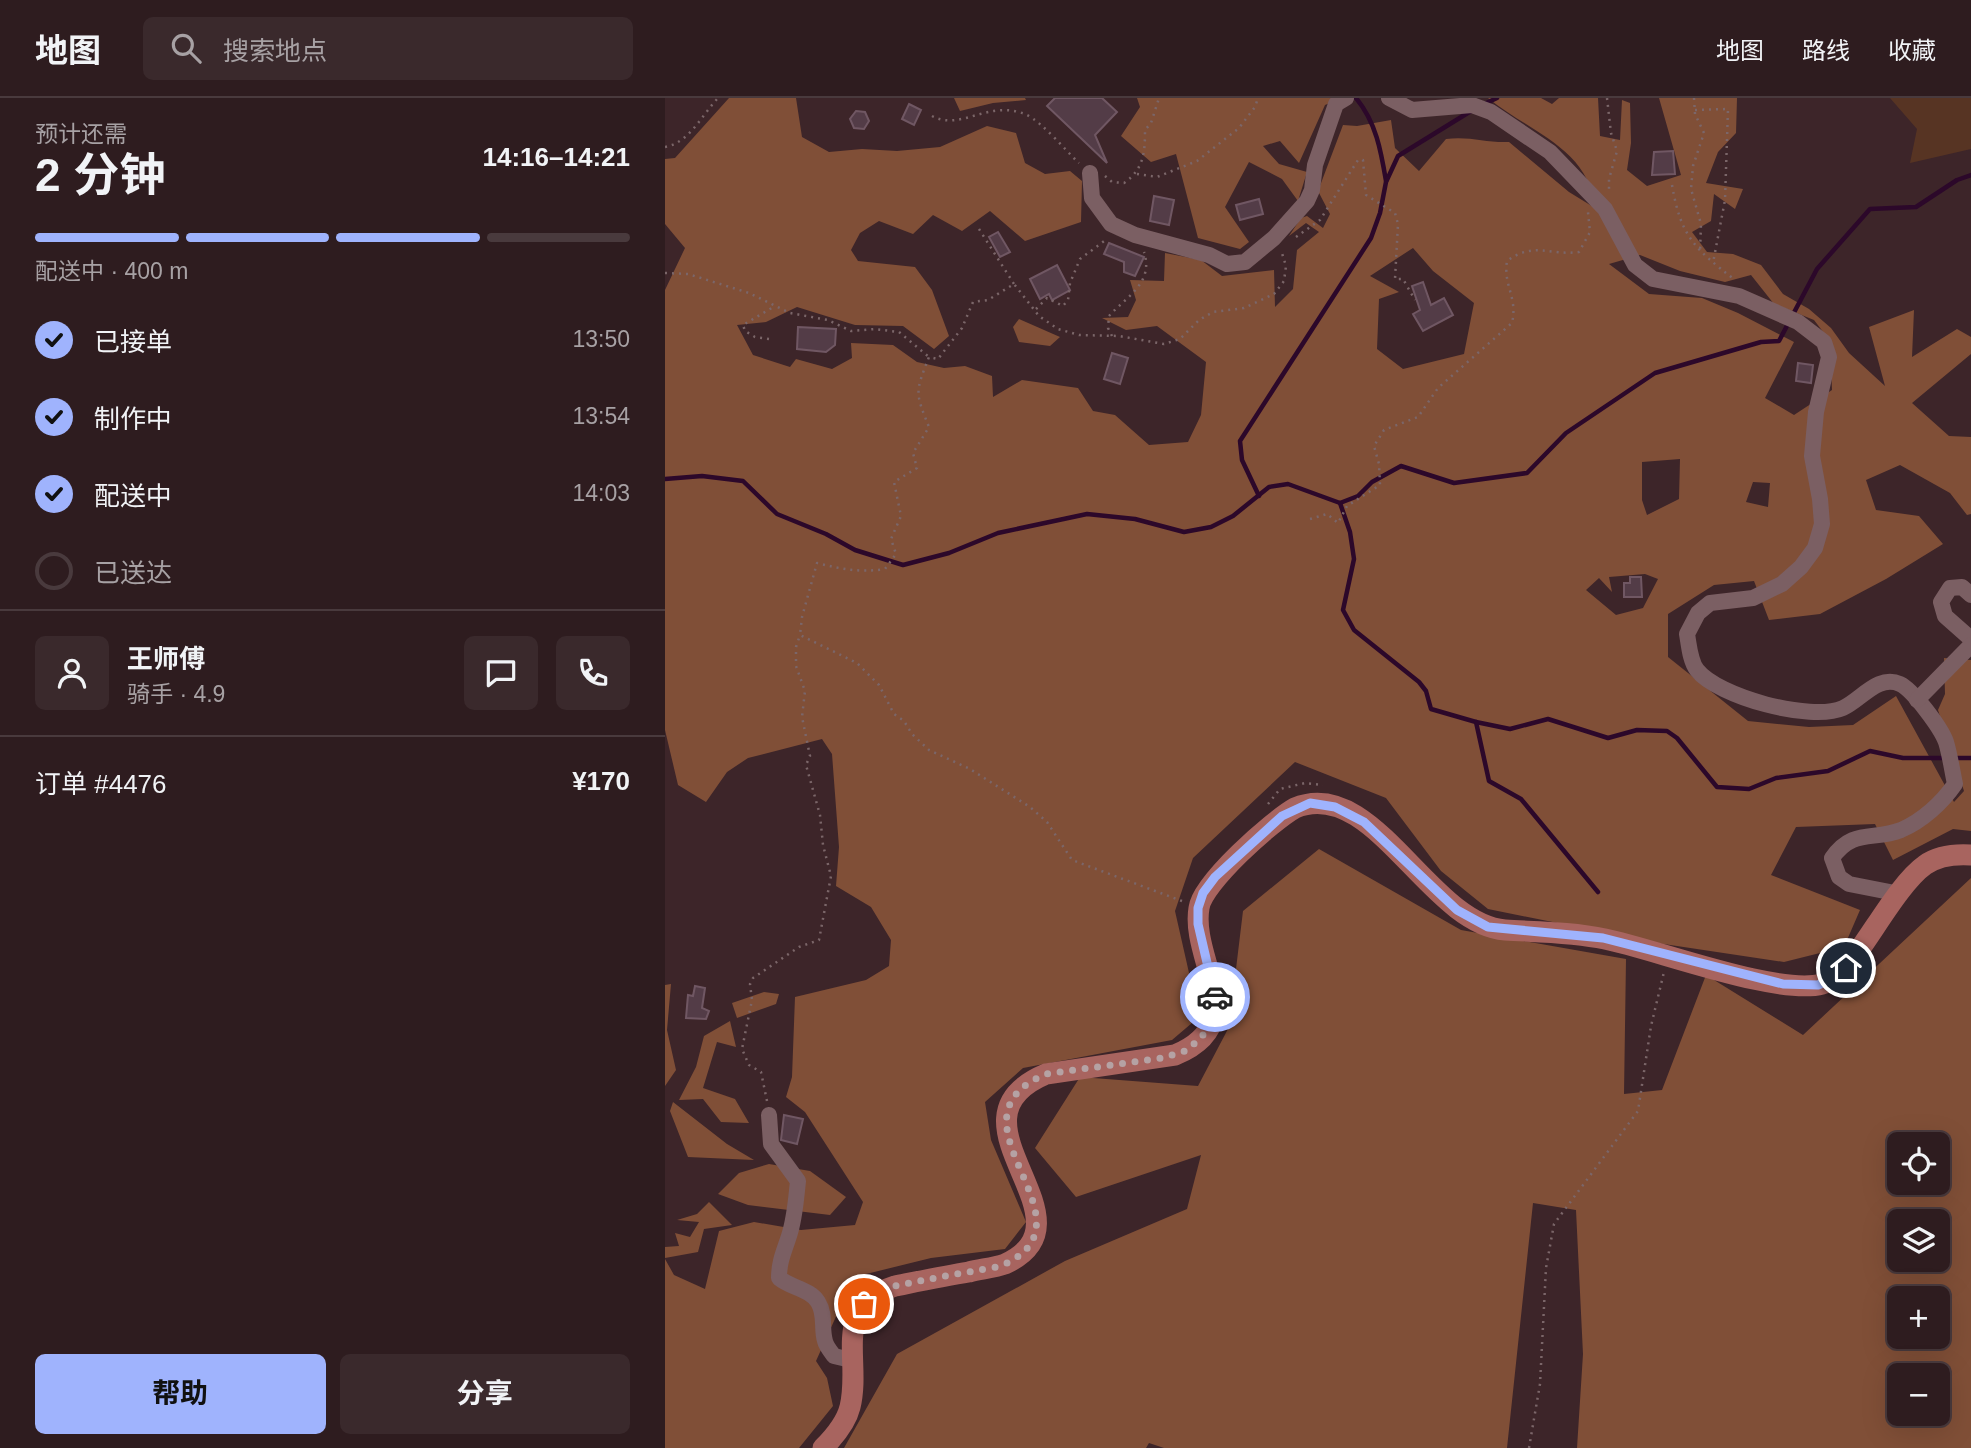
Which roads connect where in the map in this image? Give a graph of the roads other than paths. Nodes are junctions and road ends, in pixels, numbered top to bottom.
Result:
1 (1346, 98) edge
2 (1388, 98) edge
3 (1090, 173) road end
4 (1971, 595) edge
5 (1971, 639) edge
6 (1971, 645) edge
7 (1917, 700) junction
8 (1971, 855) edge
9 (1900, 894) junction
10 (769, 1115) road end
11 (851, 1360) junction
12 (823, 1448) edge

1 - 3 lane
2 - 7 lane
4 - 5 lane
6 - 7 lane
7 - 9 lane
8 - 9 main road
9 - 11 main road
10 - 11 lane
11 - 12 main road

